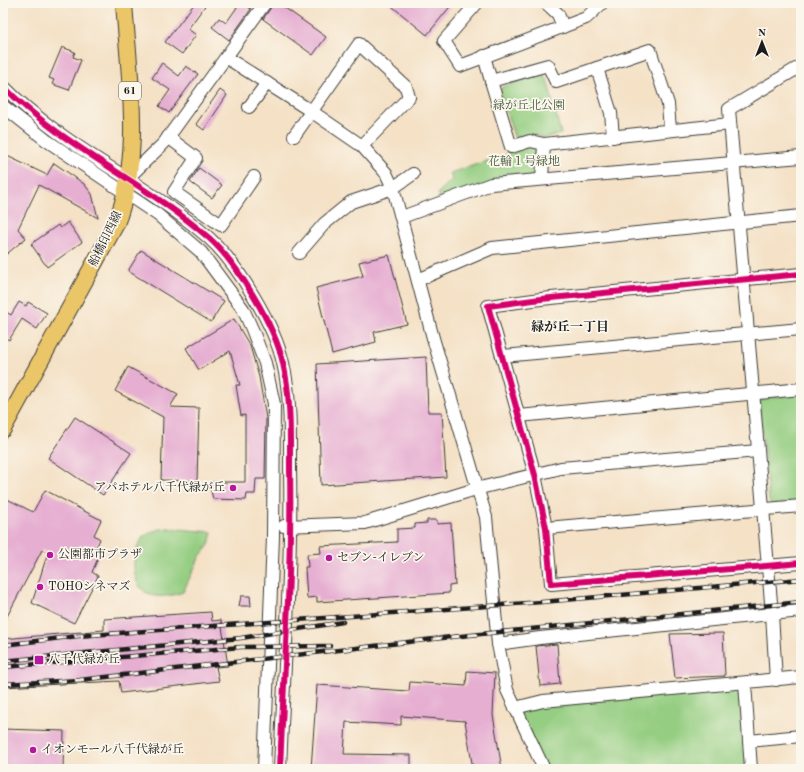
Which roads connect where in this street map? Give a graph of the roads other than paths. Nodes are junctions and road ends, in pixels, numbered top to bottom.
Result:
1 (124, 3) edge
2 (265, 3) edge
3 (477, 3) edge
4 (546, 3) edge
5 (602, 3) edge
6 (563, 27) junction
7 (484, 56) junction
8 (227, 58) junction
9 (597, 68) junction
10 (800, 68) edge
11 (491, 81) junction
12 (267, 83) junction
13 (3, 86) edge
14 (3, 106) edge
15 (249, 107) dead end
16 (311, 111) junction
17 (730, 124) junction
18 (670, 130) junction
19 (168, 136) junction
20 (294, 136) dead end
21 (613, 137) junction
22 (544, 144) junction
23 (362, 146) junction
24 (801, 157) edge
25 (733, 162) junction
26 (413, 174) dead end
27 (254, 177) dead end
28 (542, 179) junction
29 (126, 186) junction
30 (393, 188) junction
31 (801, 216) edge
32 (402, 217) junction
33 (738, 221) junction
34 (299, 253) dead end
35 (801, 274) edge
36 (743, 279) junction
37 (418, 280) junction
38 (801, 329) edge
39 (748, 334) junction
40 (502, 356) junction
41 (801, 389) edge
42 (753, 392) junction
43 (519, 416) junction
44 (3, 430) edge
45 (758, 451) junction
46 (535, 475) junction
47 (476, 489) junction
48 (801, 506) edge
49 (763, 510) junction
50 (273, 526) junction
51 (290, 526) junction
52 (546, 528) junction
53 (801, 563) edge
54 (768, 566) junction
55 (801, 611) edge
56 (772, 614) junction
57 (498, 644) junction
58 (801, 677) edge
59 (776, 680) junction
60 (745, 683) junction
61 (515, 708) junction
62 (801, 736) edge
63 (749, 741) junction
64 (264, 769) edge
65 (280, 769) edge
66 (544, 769) edge
67 (751, 769) edge

1 - 29 main road, 船橋印西線 / 61
2 - 8 street
3 - 7 street
4 - 6 street
5 - 6 street
6 - 7 street
7 - 11 street
8 - 12 street
8 - 19 street
9 - 11 street
9 - 18 street
9 - 21 street
10 - 17 street
11 - 22 street
12 - 15 street
12 - 16 street
13 - 29 street
14 - 29 street
16 - 20 street
16 - 23 street
16 - 23 street
17 - 18 street
17 - 25 street
18 - 21 street
19 - 27 street
19 - 29 street
21 - 22 street
22 - 28 street
23 - 30 street
24 - 25 street
25 - 28 street
25 - 33 street
26 - 30 street
28 - 32 street
29 - 44 main road, 船橋印西線 / 61
29 - 50 street
29 - 51 street
30 - 32 street
30 - 34 street
31 - 33 street
32 - 37 street
33 - 36 street
33 - 37 street
35 - 36 street
36 - 39 street
36 - 40 street
37 - 47 street
38 - 39 street
39 - 40 street
39 - 42 street
40 - 43 street
41 - 42 street
42 - 43 street
42 - 45 street
43 - 46 street
45 - 46 street
45 - 49 street
46 - 47 street
46 - 52 street
47 - 51 street
47 - 57 street
48 - 49 street
49 - 52 street
49 - 54 street
50 - 51 street
50 - 64 street
51 - 65 street
52 - 54 street
53 - 54 street
54 - 56 street
55 - 56 street
56 - 57 street
56 - 59 street
57 - 61 street
58 - 59 street
59 - 60 street
60 - 61 street
60 - 63 street
61 - 66 street
62 - 63 street
63 - 67 street

